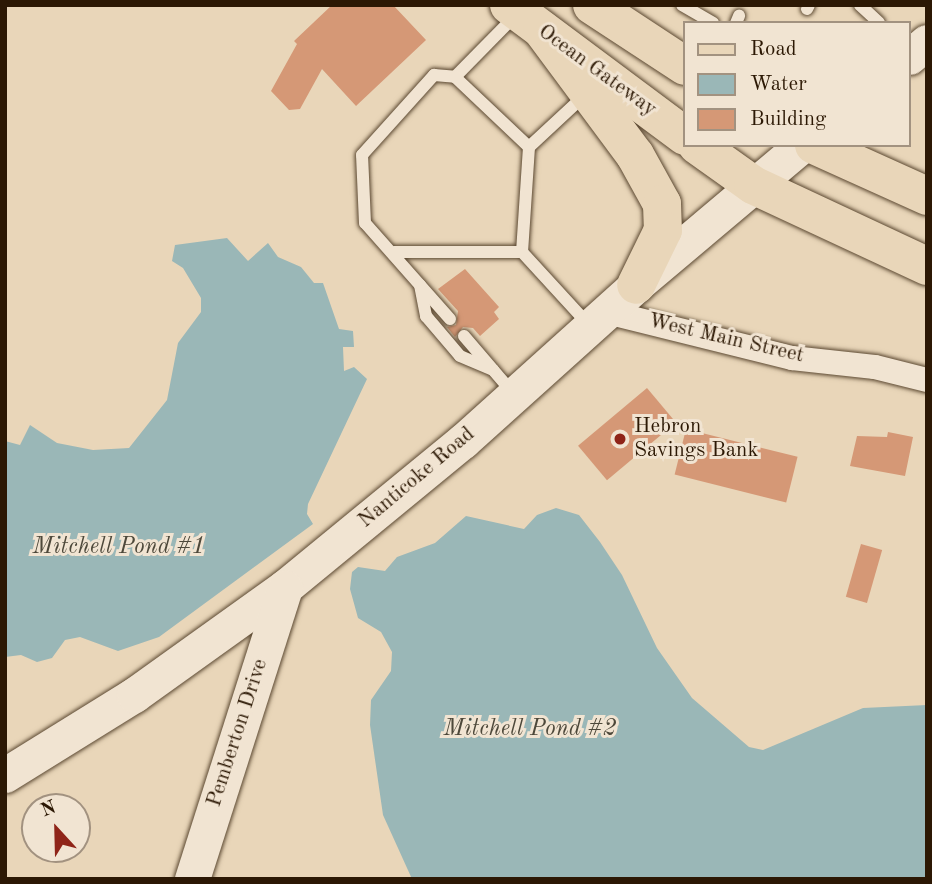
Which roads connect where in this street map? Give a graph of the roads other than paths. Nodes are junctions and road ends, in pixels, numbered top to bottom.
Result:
1 (682, 5) edge
2 (860, 5) edge
3 (704, 11) edge
4 (612, 14) edge
5 (523, 16) edge
6 (875, 21) edge
7 (684, 65) edge
8 (455, 77) junction
9 (589, 91) junction
10 (684, 135) edge
11 (529, 147) junction
12 (701, 147) edge
13 (800, 147) edge
14 (818, 147) edge
15 (753, 185) junction
16 (927, 196) edge
17 (394, 252) junction
18 (522, 252) junction
19 (927, 266) edge
20 (419, 281) junction
21 (636, 285) junction
22 (450, 319) dead end
23 (599, 319) junction
24 (464, 336) dead end
25 (927, 380) edge
26 (504, 383) junction
27 (285, 587) junction
28 (44, 752) junction
29 (5, 763) edge
30 (5, 775) edge
31 (192, 879) edge

1 - 3 lane
2 - 6 lane
4 - 7 main road
5 - 8 lane
5 - 9 main road
5 - 10 main road, Ocean Gateway
8 - 11 lane
8 - 17 lane
9 - 11 lane
9 - 21 main road
11 - 18 lane
12 - 15 main road
13 - 15 main road, Nanticoke Road
14 - 16 main road
15 - 19 main road
15 - 21 main road, Nanticoke Road
17 - 18 lane
17 - 20 lane
18 - 23 lane
20 - 22 lane
20 - 26 lane
21 - 23 main road, Nanticoke Road
23 - 25 street, West Main Street
23 - 26 main road, Nanticoke Road
24 - 26 lane
26 - 27 main road, Nanticoke Road
27 - 28 main road, Nanticoke Road
27 - 31 main road, Pemberton Drive
28 - 29 main road
28 - 30 main road, Nanticoke Road

